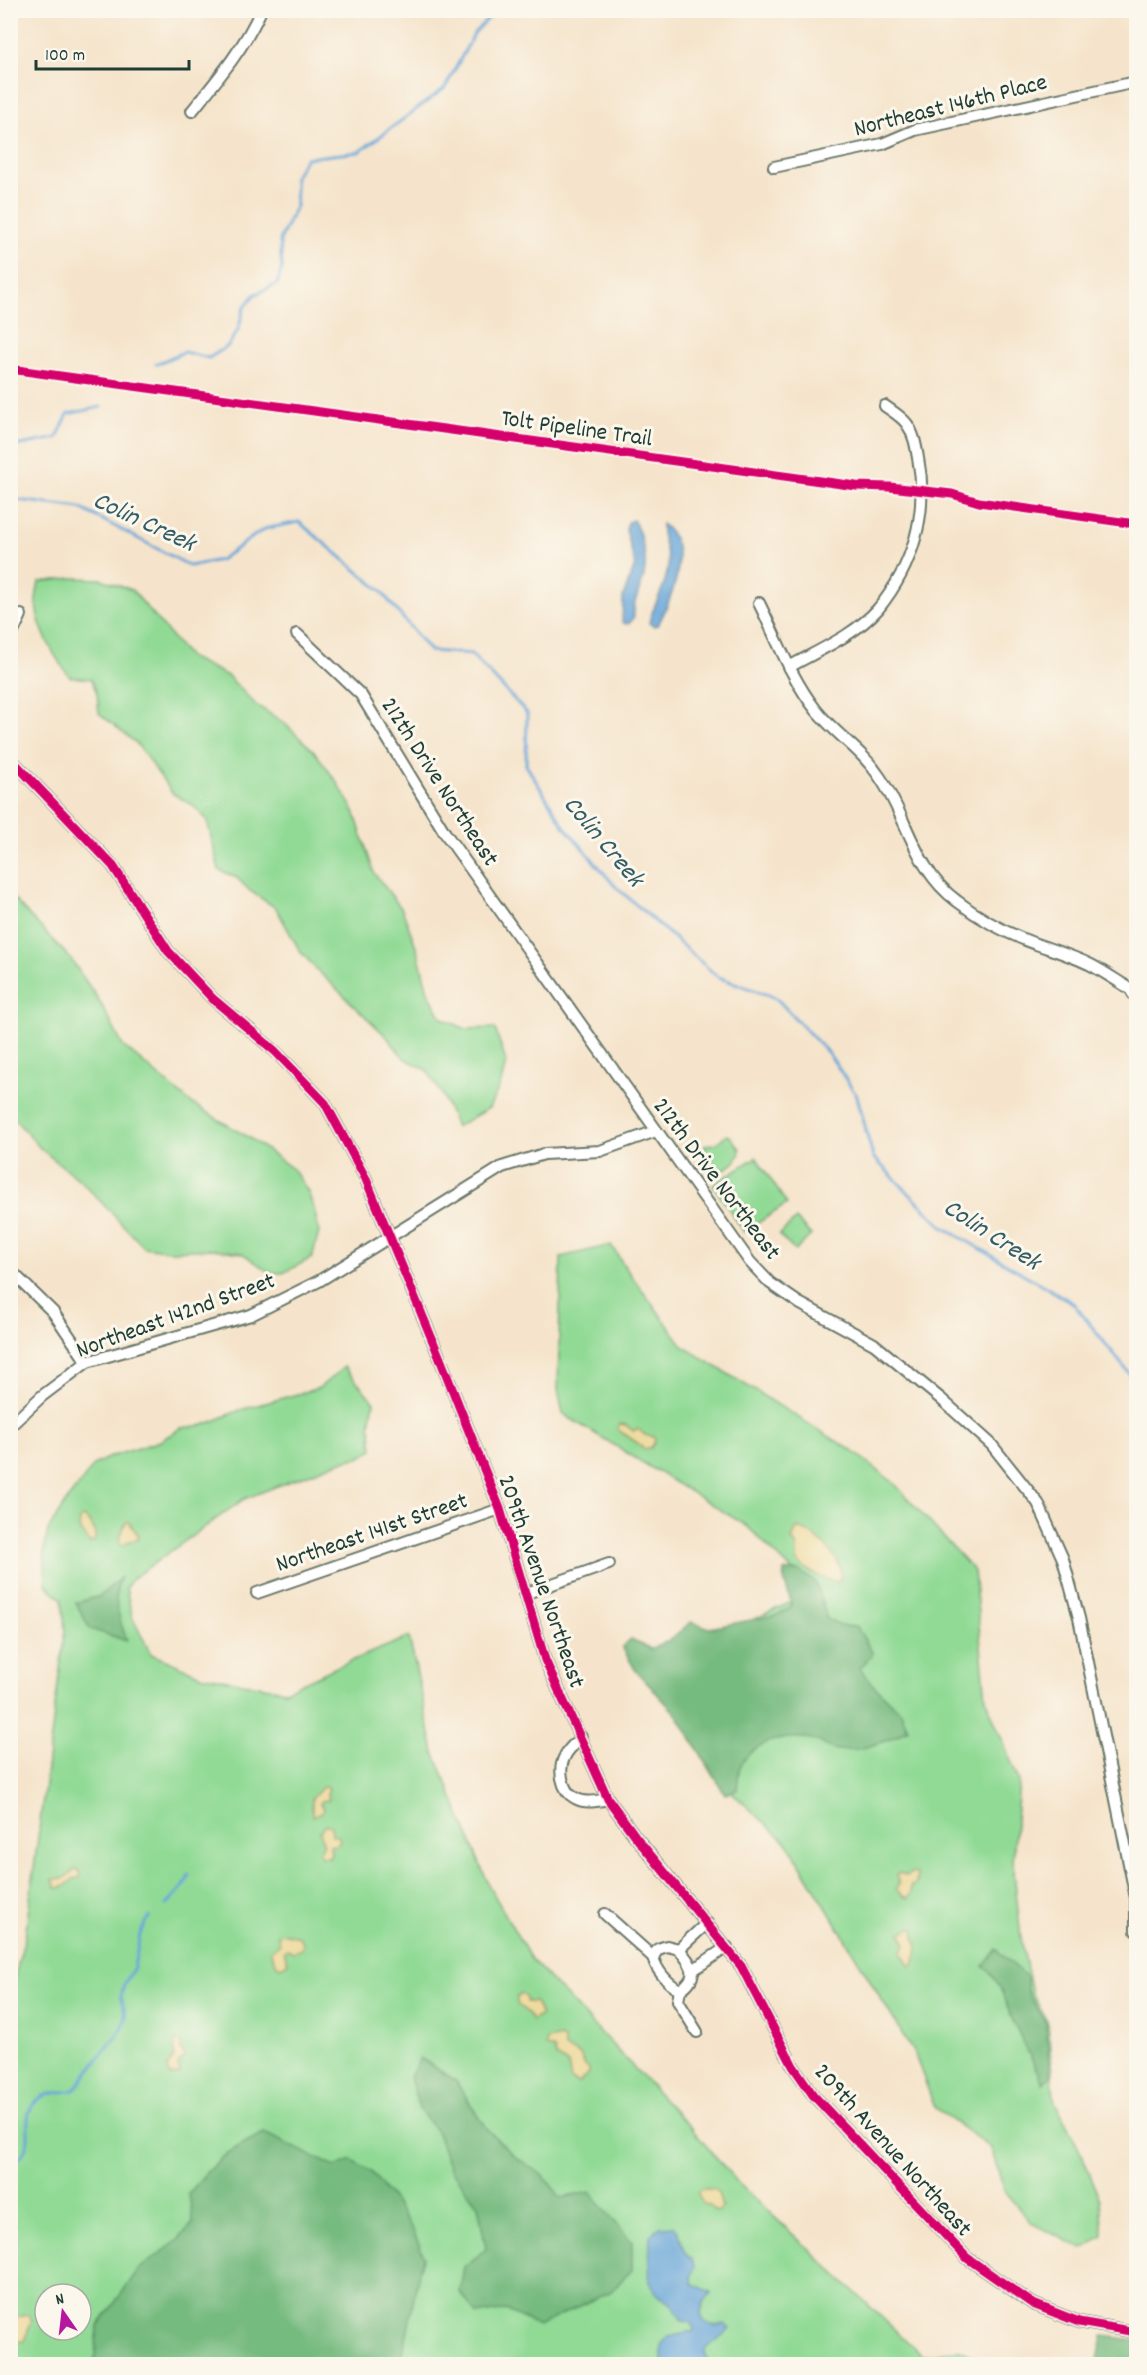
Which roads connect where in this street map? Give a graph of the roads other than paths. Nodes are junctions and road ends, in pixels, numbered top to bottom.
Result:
1 (261, 10) edge
2 (1137, 82) edge
3 (192, 111) dead end
4 (774, 166) dead end
5 (885, 406) dead end
6 (759, 603) dead end
7 (21, 615) dead end
8 (297, 634) dead end
9 (10, 638) edge
10 (789, 667) junction
11 (10, 758) edge
12 (1136, 991) edge
13 (656, 1131) junction
14 (390, 1238) junction
15 (10, 1270) edge
16 (87, 1362) junction
17 (10, 1426) edge
18 (500, 1509) junction
19 (609, 1564) dead end
20 (257, 1593) dead end
21 (524, 1594) junction
22 (580, 1737) junction
23 (608, 1799) junction
24 (604, 1914) dead end
25 (707, 1923) junction
26 (1137, 1931) edge
27 (727, 1947) junction
28 (679, 1949) junction
29 (653, 1957) junction
30 (693, 1970) junction
31 (680, 1990) junction
32 (697, 2032) dead end
33 (1137, 2332) edge

1 - 3 street
2 - 4 street, Northeast 146th Place
5 - 10 street
6 - 10 street
7 - 9 street
8 - 13 street, 212th Drive Northeast
10 - 12 street
11 - 14 street, 209th Avenue Northeast
13 - 14 street, Northeast 142nd Street
13 - 26 street, 212th Drive Northeast
14 - 16 street, Northeast 142nd Street
14 - 18 street, 209th Avenue Northeast
15 - 16 street
16 - 17 street, Northeast 142nd Street
18 - 20 street, Northeast 141st Street
18 - 21 street, 209th Avenue Northeast
19 - 21 street
21 - 22 street, 209th Avenue Northeast
22 - 23 street, 209th Avenue Northeast
22 - 23 street
23 - 25 street, 209th Avenue Northeast
24 - 29 street
25 - 27 street, 209th Avenue Northeast
25 - 28 street
27 - 30 street
27 - 33 street, 209th Avenue Northeast
28 - 29 street
28 - 30 street
29 - 31 street
30 - 31 street
31 - 32 street

